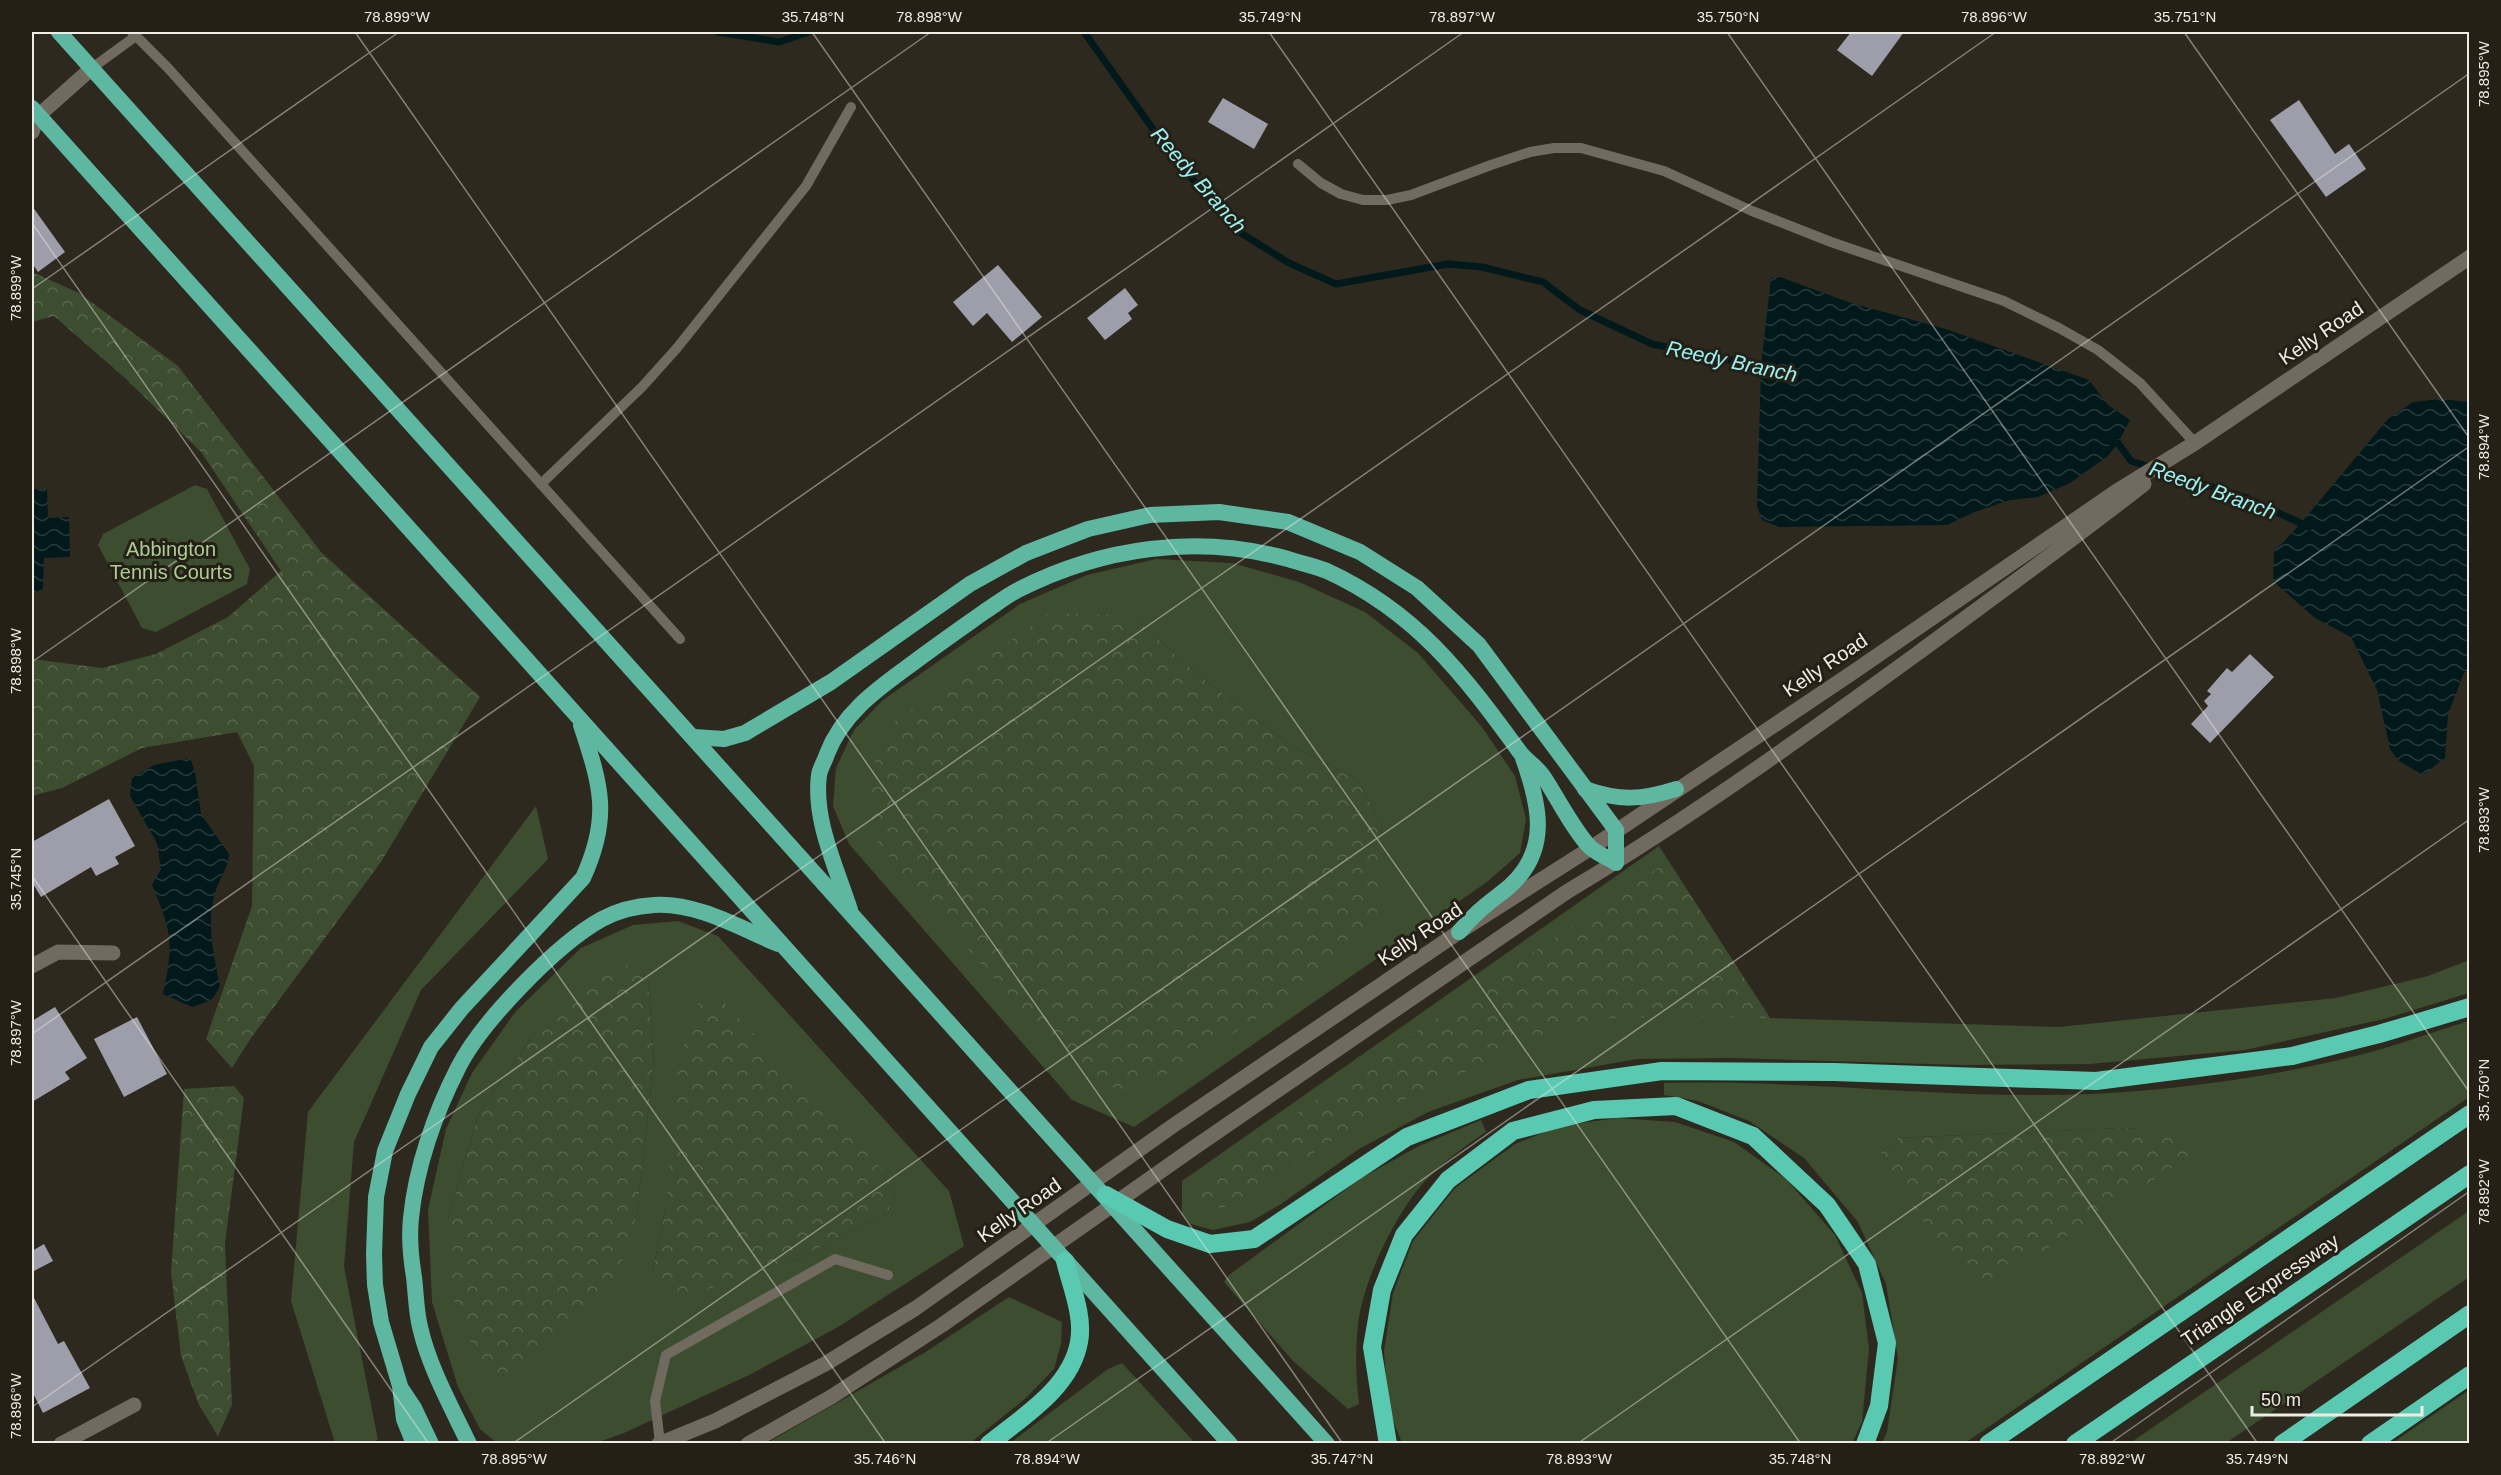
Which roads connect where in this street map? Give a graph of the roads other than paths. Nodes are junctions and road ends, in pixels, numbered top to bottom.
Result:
1 (59, 32) edge
2 (134, 34) edge
3 (92, 68) junction
4 (851, 107) dead end
5 (34, 114) edge
6 (32, 132) edge
7 (1298, 164) dead end
8 (2469, 257) edge
9 (2195, 443) junction
10 (542, 484) junction
11 (680, 639) dead end
12 (578, 718) junction
13 (694, 737) junction
14 (1521, 754) junction
15 (1586, 789) junction
16 (1676, 789) junction
17 (1616, 830) junction
18 (1591, 848) junction
19 (1616, 862) junction
20 (850, 910) junction
21 (1459, 932) junction
22 (782, 946) junction
23 (113, 953) dead end
24 (32, 966) edge
25 (2469, 1007) edge
26 (2469, 1114) edge
27 (2469, 1173) edge
28 (1106, 1195) junction
29 (1065, 1261) junction
30 (888, 1275) dead end
31 (2469, 1314) edge
32 (2469, 1375) edge
33 (399, 1386) junction
34 (134, 1405) dead end
35 (61, 1443) edge
36 (414, 1443) edge
37 (430, 1443) edge
38 (469, 1443) edge
39 (660, 1443) edge
40 (748, 1443) edge
41 (988, 1443) edge
42 (1230, 1443) edge
43 (1327, 1443) edge
44 (1388, 1443) edge
45 (1866, 1443) edge
46 (1988, 1443) edge
47 (2075, 1443) edge
48 (2282, 1443) edge
49 (2370, 1443) edge

1 - 3 highway
2 - 3 lane
2 - 10 lane
3 - 5 main road
3 - 13 highway
4 - 10 lane
5 - 6 main road
5 - 12 highway
7 - 9 lane
8 - 9 main road, Kelly Road
9 - 16 main road, Kelly Road
9 - 19 main road, Kelly Road
10 - 11 lane
12 - 22 highway
12 - 33 highway
13 - 15 highway
13 - 20 highway
14 - 18 highway
14 - 20 highway
14 - 21 highway
15 - 16 highway
15 - 17 highway
16 - 17 main road, Kelly Road
17 - 18 main road, Kelly Road
17 - 19 highway
18 - 19 highway
18 - 21 main road, Kelly Road
19 - 40 main road, Kelly Road
20 - 28 highway
21 - 39 main road, Kelly Road
22 - 29 highway
22 - 38 highway
23 - 24 main road
25 - 28 highway
26 - 46 highway
27 - 47 highway, Triangle Expressway
28 - 43 highway
29 - 41 highway
29 - 42 highway
30 - 39 lane
31 - 48 highway
32 - 49 highway
33 - 36 highway
33 - 37 highway
34 - 35 main road
44 - 45 highway

